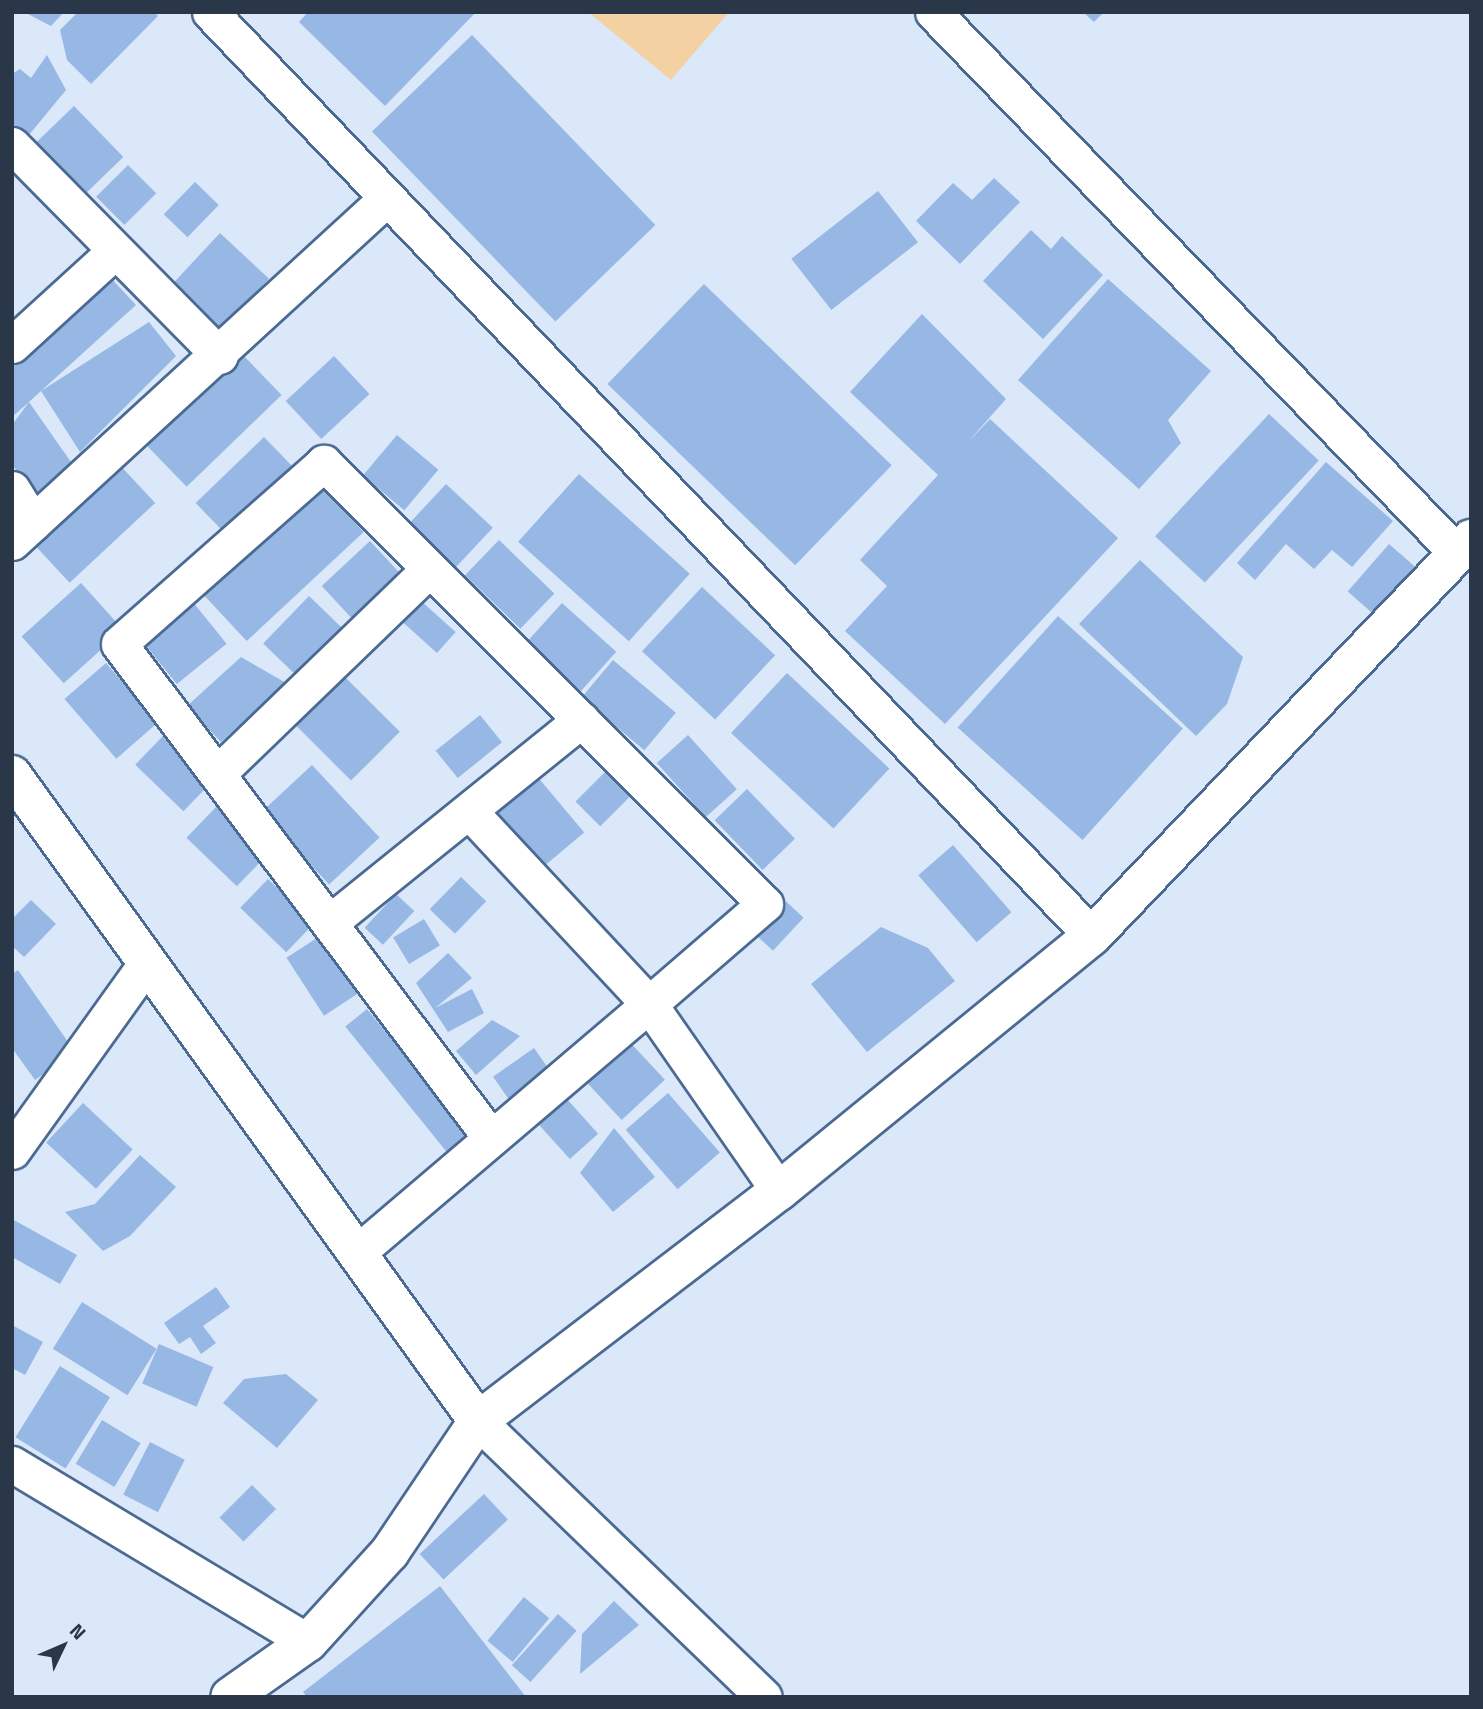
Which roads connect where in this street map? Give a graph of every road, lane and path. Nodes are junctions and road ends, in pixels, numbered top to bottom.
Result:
1 (210, 12) edge
2 (933, 12) edge
3 (12, 145) edge
4 (387, 198) junction
5 (114, 252) junction
6 (12, 345) edge
7 (220, 356) junction
8 (12, 489) edge
9 (23, 532) edge
10 (1464, 545) edge
11 (429, 569) junction
12 (581, 720) junction
13 (218, 774) junction
14 (12, 775) edge
15 (469, 811) junction
16 (329, 923) junction
17 (1092, 936) junction
18 (146, 964) junction
19 (649, 1004) junction
20 (491, 1138) junction
21 (12, 1151) edge
22 (779, 1191) junction
23 (359, 1251) junction
24 (478, 1421) junction
25 (12, 1464) edge
26 (308, 1642) junction
27 (230, 1697) edge
28 (764, 1697) edge

1 - 4 street
2 - 10 street
3 - 5 street
4 - 7 street
4 - 17 street
5 - 6 street
5 - 7 street
7 - 9 street
8 - 9 street
10 - 17 main road
11 - 12 street
11 - 13 street
11 - 13 street
12 - 15 street
12 - 19 street
13 - 16 street
14 - 18 main road
15 - 16 street
15 - 19 street
16 - 20 street
17 - 22 main road
18 - 21 street
18 - 23 main road
19 - 20 street
19 - 22 street
20 - 23 street
22 - 24 main road
23 - 24 main road
24 - 26 main road
24 - 28 street
25 - 26 street
26 - 27 main road

